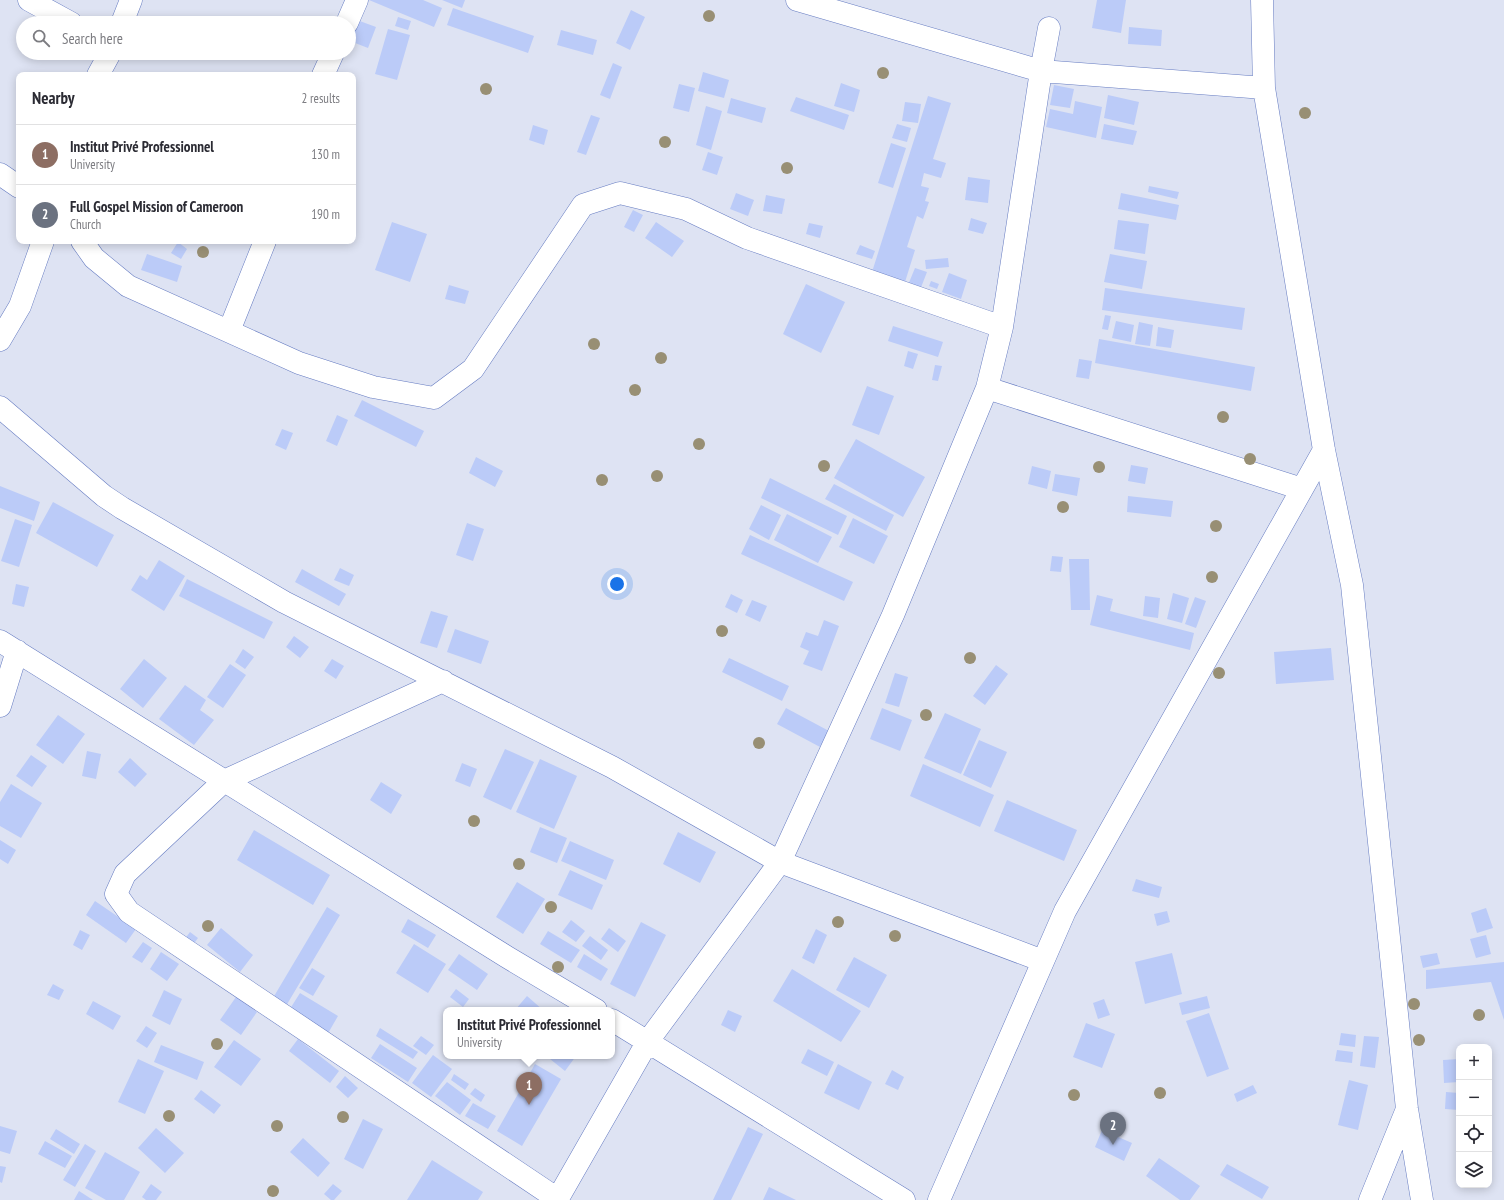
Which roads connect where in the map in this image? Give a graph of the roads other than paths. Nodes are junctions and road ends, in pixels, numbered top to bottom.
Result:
1 (29, 0) edge
2 (131, 0) edge
3 (357, 0) edge
4 (797, 0) edge
5 (1262, 0) edge
6 (58, 16) edge
7 (125, 16) edge
8 (350, 16) edge
9 (1049, 28) dead end
10 (106, 60) edge
11 (330, 60) edge
12 (1041, 71) junction
13 (100, 72) edge
14 (324, 72) edge
15 (1264, 88) junction
16 (0, 174) edge
17 (16, 185) edge
18 (42, 244) edge
19 (84, 244) edge
20 (264, 244) edge
21 (1002, 327) junction
22 (229, 331) junction
23 (0, 340) edge
24 (987, 388) junction
25 (0, 407) edge
26 (1324, 450) junction
27 (1302, 489) junction
28 (8, 646) edge
29 (443, 681) junction
30 (0, 706) edge
31 (224, 781) junction
32 (780, 862) junction
33 (1043, 961) junction
34 (591, 1007) edge
35 (615, 1022) edge
36 (648, 1041) junction
37 (1407, 1109) junction
38 (558, 1200) edge
39 (904, 1200) edge
40 (939, 1200) edge
41 (1370, 1200) edge
42 (1422, 1200) edge

1 - 6 street
2 - 7 street
3 - 8 street
4 - 12 street
5 - 15 street
9 - 12 street
10 - 13 street
11 - 14 street
12 - 15 street
12 - 21 street
15 - 26 street
16 - 17 street
18 - 23 street
19 - 22 street
20 - 22 street
21 - 22 street
21 - 24 street
24 - 27 street
24 - 32 street
25 - 29 street
26 - 27 street
26 - 37 street
27 - 33 street
28 - 30 street
28 - 31 street
29 - 31 street
29 - 32 street
31 - 34 street
31 - 38 street
32 - 33 street
32 - 36 street
33 - 40 street
35 - 36 street
36 - 38 street
36 - 39 street
37 - 41 street
37 - 42 street

